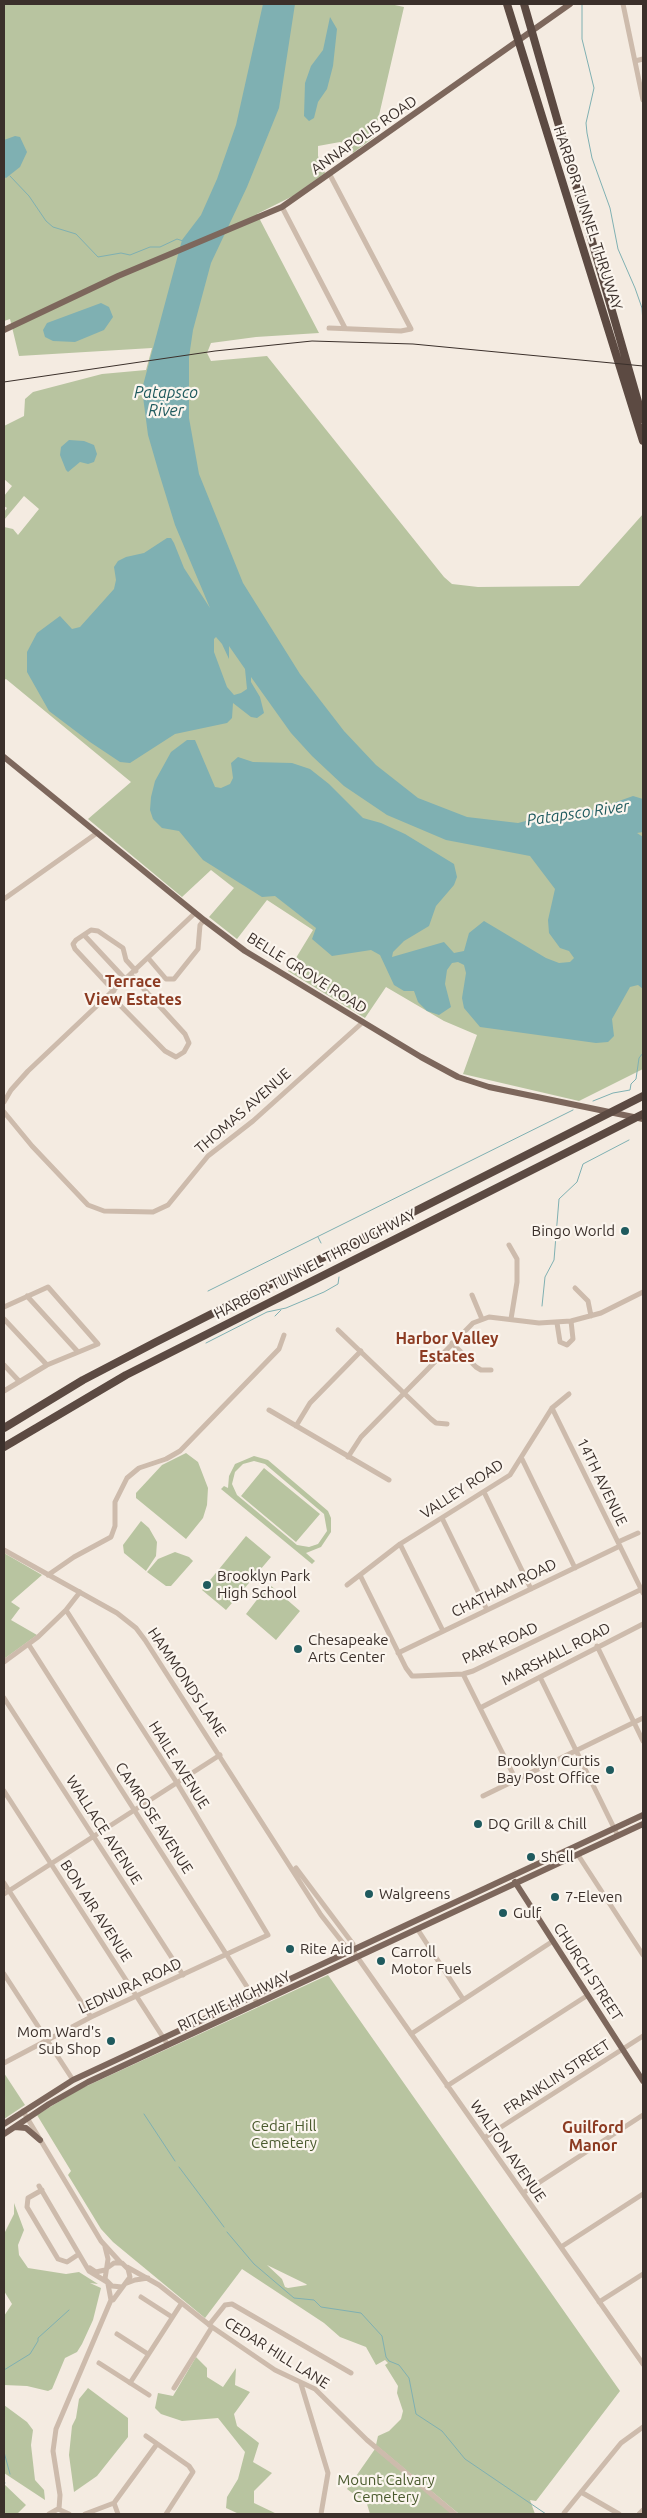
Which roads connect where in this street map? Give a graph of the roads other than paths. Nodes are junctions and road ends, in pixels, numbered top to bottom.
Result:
1 (507, 4) edge
2 (524, 4) edge
3 (570, 4) edge
4 (623, 4) edge
5 (643, 59) edge
6 (635, 61) junction
7 (643, 100) edge
8 (330, 175) junction
9 (282, 207) junction
10 (329, 328) dead end
11 (345, 328) junction
12 (4, 330) edge
13 (619, 349) junction
14 (627, 376) junction
15 (643, 419) edge
16 (643, 441) edge
17 (4, 757) edge
18 (97, 833) junction
19 (4, 899) edge
20 (195, 913) junction
21 (204, 920) junction
22 (85, 936) junction
23 (149, 959) junction
24 (134, 973) junction
25 (126, 980) junction
26 (112, 993) junction
27 (363, 1022) junction
28 (643, 1096) edge
29 (4, 1102) edge
30 (4, 1112) edge
31 (643, 1114) edge
32 (643, 1119) edge
33 (509, 1244) dead end
34 (575, 1288) dead end
35 (643, 1292) edge
36 (472, 1295) dead end
37 (27, 1296) junction
38 (4, 1307) edge
39 (592, 1316) junction
40 (482, 1318) junction
41 (4, 1319) edge
42 (511, 1319) junction
43 (571, 1321) junction
44 (557, 1323) junction
45 (338, 1330) dead end
46 (284, 1335) dead end
47 (452, 1343) junction
48 (361, 1351) junction
49 (78, 1352) junction
50 (4, 1365) edge
51 (47, 1365) junction
52 (491, 1370) dead end
53 (19, 1380) junction
54 (4, 1391) edge
55 (404, 1393) junction
56 (569, 1394) dead end
57 (552, 1408) junction
58 (269, 1410) dead end
59 (447, 1424) dead end
60 (296, 1426) junction
61 (4, 1428) edge
62 (4, 1447) edge
63 (348, 1457) junction
64 (522, 1458) junction
65 (389, 1480) dead end
66 (484, 1492) junction
67 (442, 1518) junction
68 (638, 1533) dead end
69 (400, 1544) junction
70 (619, 1544) junction
71 (4, 1550) edge
72 (575, 1568) junction
73 (48, 1575) junction
74 (360, 1575) junction
75 (347, 1585) dead end
76 (531, 1589) junction
77 (642, 1591) edge
78 (80, 1592) junction
79 (66, 1610) junction
80 (487, 1610) junction
81 (643, 1624) edge
82 (443, 1632) junction
83 (29, 1645) junction
84 (597, 1646) junction
85 (398, 1653) junction
86 (4, 1662) edge
87 (463, 1674) junction
88 (540, 1677) junction
89 (4, 1698) edge
90 (480, 1708) junction
91 (643, 1718) edge
92 (634, 1723) junction
93 (643, 1741) edge
94 (575, 1752) junction
95 (220, 1755) junction
96 (516, 1780) junction
97 (177, 1783) junction
98 (4, 1791) edge
99 (483, 1796) dead end
100 (134, 1810) junction
101 (643, 1815) edge
102 (643, 1824) edge
103 (614, 1829) junction
104 (93, 1836) junction
105 (618, 1836) junction
106 (284, 1854) junction
107 (578, 1855) junction
108 (51, 1864) junction
109 (512, 1877) junction
110 (4, 1883) edge
111 (516, 1884) junction
112 (306, 1890) junction
113 (6, 1893) edge
114 (328, 1910) junction
115 (321, 1915) junction
116 (338, 1924) junction
117 (418, 1930) junction
118 (268, 1935) joint
119 (553, 1941) junction
120 (352, 1951) junction
121 (226, 1955) junction
122 (643, 1955) edge
123 (357, 1958) junction
124 (4, 1974) edge
125 (183, 1975) junction
126 (588, 1995) junction
127 (136, 1996) junction
128 (253, 1997) junction
129 (463, 1999) junction
130 (258, 2004) junction
131 (91, 2017) junction
132 (411, 2034) junction
133 (643, 2036) edge
134 (163, 2038) junction
135 (46, 2040) junction
136 (168, 2045) junction
137 (623, 2049) junction
138 (4, 2063) edge
139 (73, 2080) junction
140 (643, 2080) edge
141 (447, 2086) junction
142 (23, 2111) junction
143 (643, 2115) edge
144 (27, 2118) junction
145 (4, 2124) edge
146 (14, 2127) junction
147 (4, 2134) edge
148 (484, 2138) junction
149 (40, 2140) junction
150 (523, 2194) junction
151 (643, 2194) edge
152 (105, 2246) junction
153 (561, 2247) junction
154 (79, 2254) junction
155 (86, 2266) junction
156 (125, 2266) junction
157 (106, 2269) junction
158 (643, 2274) edge
159 (148, 2278) junction
160 (108, 2283) junction
161 (126, 2284) junction
162 (141, 2296) dead end
163 (111, 2300) junction
164 (599, 2302) junction
165 (181, 2304) junction
166 (172, 2317) junction
167 (211, 2326) junction
168 (117, 2334) dead end
169 (148, 2354) junction
170 (641, 2355) edge
171 (99, 2363) dead end
172 (643, 2364) edge
173 (351, 2373) dead end
174 (130, 2383) junction
175 (301, 2384) junction
176 (174, 2388) dead end
177 (148, 2395) dead end
178 (643, 2427) edge
179 (146, 2436) dead end
180 (156, 2444) junction
181 (581, 2492) junction
182 (114, 2503) junction
183 (60, 2510) junction
184 (643, 2510) edge
185 (169, 2513) edge
186 (49, 2514) edge
187 (69, 2514) edge
188 (85, 2514) edge
189 (118, 2514) edge
190 (322, 2514) edge
191 (455, 2514) edge
192 (564, 2514) edge
193 (619, 2514) edge
194 (640, 2514) edge

1 - 13 highway, HARBOR TUNNEL THRUWAY
2 - 13 highway, HARBOR TUNNEL THRUWAY
3 - 8 main road, ANNAPOLIS ROAD
4 - 6 street
5 - 6 street
6 - 7 street
8 - 9 main road, ANNAPOLIS ROAD
8 - 11 street
9 - 11 street
9 - 12 main road, ANNAPOLIS ROAD
10 - 11 street
13 - 14 highway, HARBOR TUNNEL THRUWAY
14 - 15 highway, HARBOR TUNNEL THRUWAY
14 - 16 highway, HARBOR TUNNEL THRUWAY
17 - 18 main road, BELLE GROVE ROAD
18 - 19 street
18 - 20 main road, BELLE GROVE ROAD
20 - 21 main road, BELLE GROVE ROAD
20 - 23 street
21 - 23 street
21 - 27 main road, BELLE GROVE ROAD
22 - 24 street
22 - 25 street
22 - 26 street
23 - 24 street
24 - 25 street
24 - 26 street
25 - 26 street
26 - 29 street
27 - 30 street, THOMAS AVENUE
27 - 32 main road, BELLE GROVE ROAD
28 - 61 highway, HARBOR TUNNEL THROUGHWAY
31 - 62 highway, HARBOR TUNNEL THROUGHWAY
33 - 42 street
34 - 39 street
35 - 39 street
36 - 40 street
37 - 38 street
37 - 49 street
37 - 49 street
39 - 43 street
40 - 42 street
40 - 47 street
41 - 51 street
42 - 44 street
43 - 44 street
43 - 44 street
45 - 48 street
46 - 73 street
47 - 52 street
47 - 55 street
48 - 55 street
48 - 60 street
49 - 51 street
50 - 53 street
51 - 53 street
53 - 54 street
55 - 59 street
55 - 63 street
56 - 57 street, VALLEY ROAD
57 - 64 street, VALLEY ROAD
57 - 70 street, 14TH AVENUE
58 - 60 street
60 - 63 street
63 - 65 street
64 - 66 street, VALLEY ROAD
64 - 72 street
66 - 67 street, VALLEY ROAD
66 - 76 street
67 - 69 street, VALLEY ROAD
67 - 80 street
68 - 70 street, CHATHAM ROAD
69 - 74 street, VALLEY ROAD
69 - 82 street
70 - 72 street, CHATHAM ROAD
70 - 77 street, 14TH AVENUE
71 - 73 street, HAMMONDS LANE
72 - 76 street, CHATHAM ROAD
73 - 78 street, HAMMONDS LANE
74 - 75 street, VALLEY ROAD
74 - 85 street, PARK ROAD
76 - 80 street, CHATHAM ROAD
77 - 87 street, PARK ROAD
78 - 79 street
78 - 95 street, HAMMONDS LANE
79 - 83 street
79 - 97 street, HAILE AVENUE
80 - 82 street, CHATHAM ROAD
81 - 84 street, MARSHALL ROAD
82 - 85 street, CHATHAM ROAD
83 - 86 street
83 - 100 street, CAMROSE AVENUE
84 - 88 street, MARSHALL ROAD
84 - 92 street
85 - 87 street, PARK ROAD
87 - 90 street
88 - 90 street, MARSHALL ROAD
88 - 94 street
89 - 104 street, WALLACE AVENUE
90 - 96 street
91 - 92 street
92 - 93 street
92 - 94 street
94 - 96 street
94 - 103 street
95 - 97 street
95 - 106 street, HAMMONDS LANE
96 - 99 street
97 - 100 street
97 - 118 street, HAILE AVENUE
98 - 108 street, BON AIR AVENUE
100 - 104 street
100 - 121 street, CAMROSE AVENUE
101 - 103 main road, RITCHIE HIGHWAY
102 - 105 main road, RITCHIE HIGHWAY
103 - 105 street
103 - 109 main road, RITCHIE HIGHWAY
104 - 108 street
104 - 125 street, WALLACE AVENUE
105 - 107 main road, RITCHIE HIGHWAY
106 - 112 street, HAMMONDS LANE
106 - 114 street, HAMMONDS LANE
107 - 111 main road, RITCHIE HIGHWAY
107 - 122 street
108 - 113 street
108 - 127 street, BON AIR AVENUE
109 - 111 main road, CHURCH STREET
109 - 120 main road, RITCHIE HIGHWAY
110 - 113 street
111 - 117 main road, RITCHIE HIGHWAY
111 - 119 main road, CHURCH STREET
112 - 114 street
112 - 115 street, HAMMONDS LANE
113 - 131 street
114 - 116 street, HAMMONDS LANE
115 - 116 street
115 - 120 street, HAMMONDS LANE
116 - 120 street, HAMMONDS LANE
117 - 123 main road, RITCHIE HIGHWAY
117 - 129 street
118 - 121 street, LEDNURA ROAD
119 - 126 main road, CHURCH STREET
119 - 129 street
120 - 123 street, WALTON AVENUE
120 - 128 main road, RITCHIE HIGHWAY
121 - 125 street, LEDNURA ROAD
121 - 128 street, CAMROSE AVENUE
123 - 130 main road, RITCHIE HIGHWAY
123 - 132 street, WALTON AVENUE
124 - 135 street
125 - 127 street, LEDNURA ROAD
126 - 137 main road, CHURCH STREET
126 - 141 street
127 - 131 street, LEDNURA ROAD
127 - 134 street, BON AIR AVENUE
128 - 130 street, CAMROSE AVENUE
128 - 134 main road, RITCHIE HIGHWAY
129 - 132 street
130 - 136 main road, RITCHIE HIGHWAY
131 - 135 street, LEDNURA ROAD
132 - 141 street, WALTON AVENUE
133 - 137 street, FRANKLIN STREET
134 - 136 street, BON AIR AVENUE
134 - 139 main road, RITCHIE HIGHWAY
135 - 138 street, LEDNURA ROAD
135 - 139 street
136 - 144 main road, RITCHIE HIGHWAY
137 - 140 main road, CHURCH STREET
137 - 148 street, FRANKLIN STREET
139 - 142 main road, RITCHIE HIGHWAY
141 - 148 street, WALTON AVENUE
142 - 144 street
142 - 145 main road, RITCHIE HIGHWAY
143 - 150 street
144 - 146 main road, RITCHIE HIGHWAY
144 - 149 street
146 - 147 main road, RITCHIE HIGHWAY
146 - 149 main road
148 - 150 street, WALTON AVENUE
149 - 152 street
150 - 153 street, WALTON AVENUE
151 - 153 street
152 - 156 street, CEDAR HILL LANE
152 - 157 street
153 - 164 street, WALTON AVENUE
154 - 154 street
154 - 155 street
155 - 157 street
155 - 160 street
156 - 157 street
156 - 159 street, CEDAR HILL LANE
156 - 161 street
157 - 160 street
158 - 164 street
159 - 161 street
159 - 165 street, CEDAR HILL LANE
160 - 161 street
160 - 163 street
161 - 163 street
162 - 166 street
163 - 183 street
164 - 170 street, WALTON AVENUE
165 - 166 street
165 - 167 street, CEDAR HILL LANE
166 - 169 street
167 - 173 street
167 - 175 street, CEDAR HILL LANE
167 - 176 street
168 - 169 street
169 - 174 street
170 - 172 street, WALTON AVENUE
171 - 174 street
174 - 177 street
175 - 190 street
175 - 191 street, CEDAR HILL LANE
178 - 181 street
179 - 180 street
180 - 182 street
180 - 185 street
181 - 192 street
181 - 193 street
182 - 188 street
182 - 189 street
183 - 186 street
183 - 187 street
184 - 194 street

